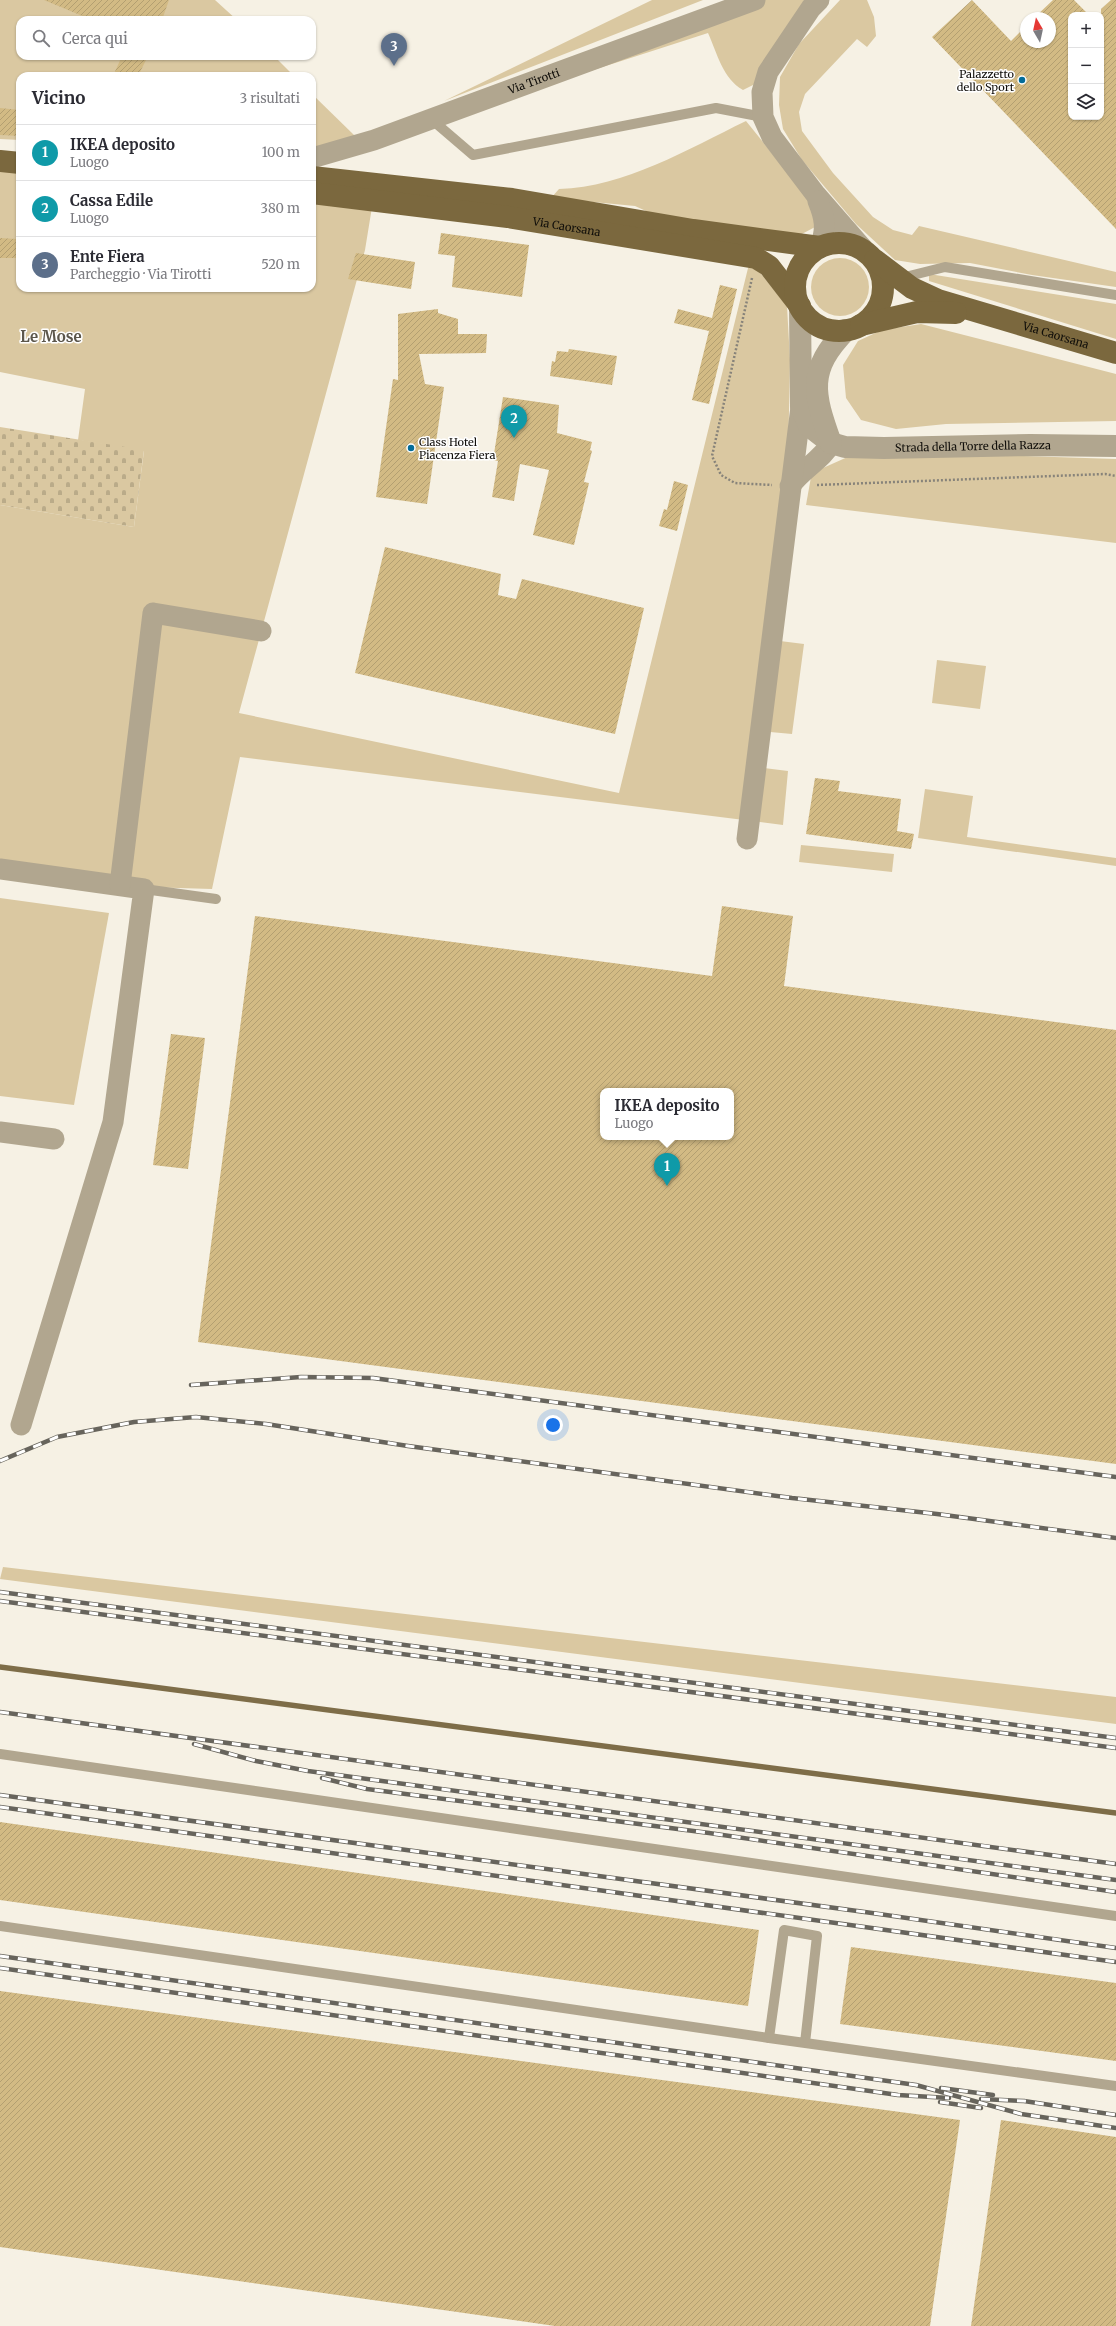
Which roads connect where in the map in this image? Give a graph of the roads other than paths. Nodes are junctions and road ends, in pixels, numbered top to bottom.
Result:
1 (755, 0) edge
2 (819, 0) edge
3 (763, 117) junction
4 (431, 119) junction
5 (0, 147) edge
6 (16, 149) edge
7 (316, 157) edge
8 (0, 161) edge
9 (16, 163) edge
10 (316, 177) edge
11 (316, 193) edge
12 (816, 195) junction
13 (820, 247) junction
14 (869, 254) junction
15 (897, 278) junction
16 (1116, 295) edge
17 (800, 306) junction
18 (995, 318) junction
19 (853, 328) junction
20 (1116, 352) edge
21 (801, 407) junction
22 (831, 443) junction
23 (1116, 446) edge
24 (790, 486) junction
25 (261, 632) dead end
26 (747, 838) dead end
27 (0, 869) edge
28 (120, 885) junction
29 (144, 889) junction
30 (216, 899) dead end
31 (0, 1132) edge
32 (54, 1139) dead end
33 (21, 1425) dead end
34 (0, 1754) edge
35 (1116, 1916) edge
36 (0, 1926) edge
37 (769, 2038) junction
38 (805, 2043) junction
39 (1116, 2086) edge

1 - 4 street, Via Tirotti
2 - 3 street
3 - 4 lane
3 - 12 street
4 - 7 street, Via Tirotti
5 - 6 main road
8 - 9 main road
10 - 13 main road, Via Caorsana
11 - 17 main road, Via Caorsana
12 - 13 street
12 - 14 street
13 - 14 main road
13 - 17 main road
14 - 15 main road
14 - 19 main road
15 - 16 lane
15 - 18 main road
17 - 19 main road
17 - 21 street
18 - 19 main road
18 - 20 main road, Via Caorsana
19 - 22 street
21 - 22 street
21 - 24 street
22 - 23 street, Strada della Torre della Razza
22 - 24 street
24 - 26 street
25 - 28 street
27 - 28 street
28 - 29 street
29 - 30 lane
29 - 33 street
31 - 32 street
34 - 35 lane
36 - 37 lane
37 - 38 lane
37 - 38 lane
38 - 39 lane

